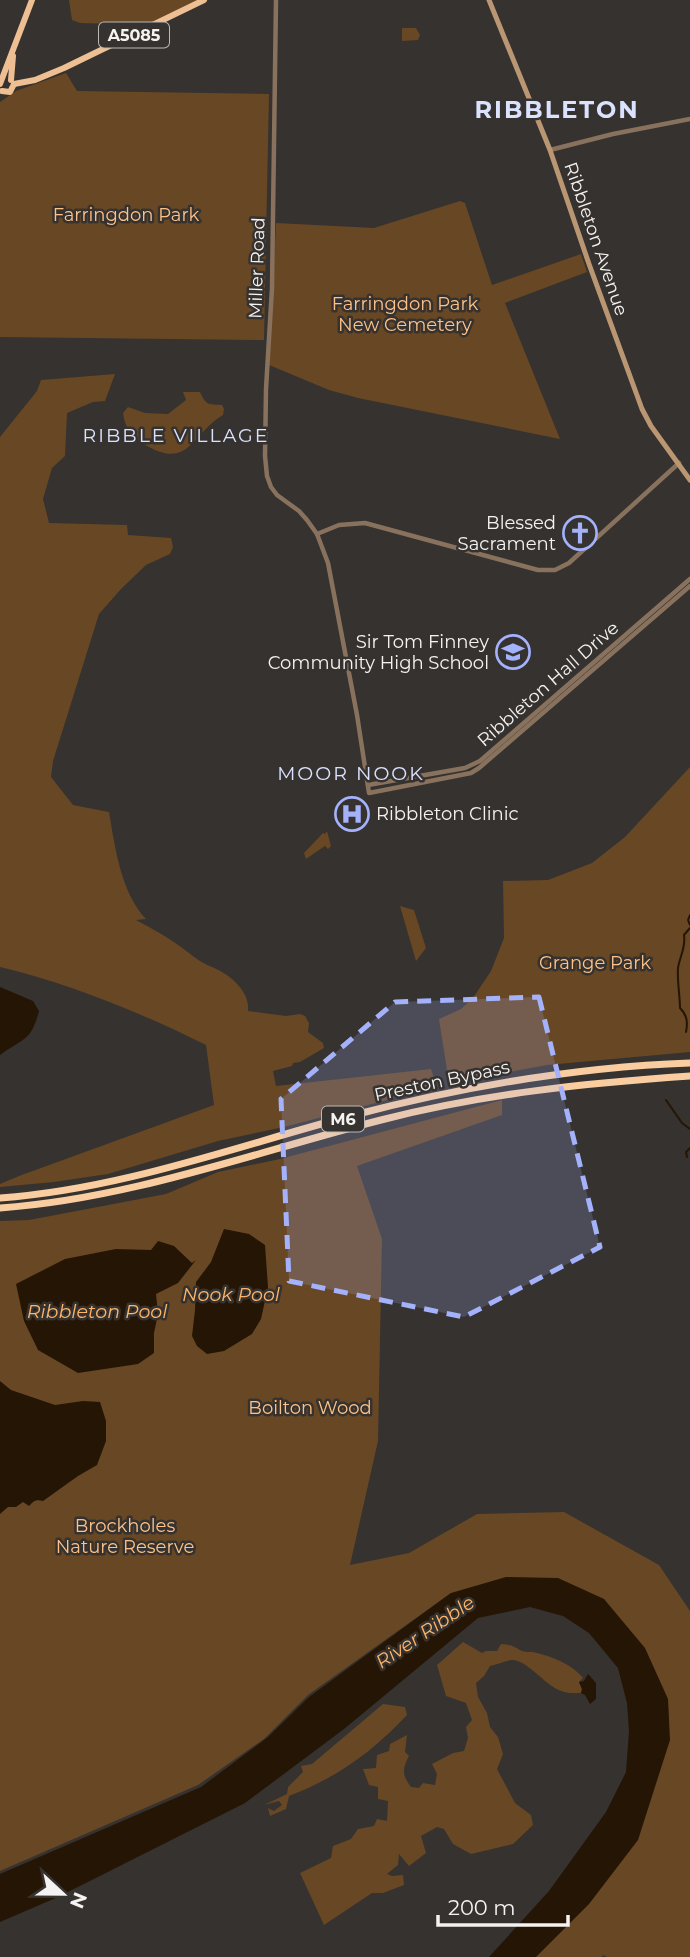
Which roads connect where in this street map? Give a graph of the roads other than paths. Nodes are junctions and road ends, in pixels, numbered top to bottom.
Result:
1 (32, 0) edge
2 (205, 0) edge
3 (276, 0) edge
4 (489, 0) edge
5 (4, 83) edge
6 (690, 119) edge
7 (550, 150) junction
8 (679, 463) junction
9 (690, 480) edge
10 (317, 534) junction
11 (690, 579) edge
12 (690, 586) edge
13 (666, 603) junction
14 (477, 766) junction
15 (368, 785) junction
16 (369, 793) joint
17 (690, 1063) edge
18 (690, 1076) edge
19 (0, 1198) edge
20 (0, 1208) edge

1 - 5 highway
2 - 5 highway, A5085
3 - 10 street, Miller Road
4 - 7 main road, Ribbleton Avenue
6 - 7 street
7 - 8 main road, Ribbleton Avenue
8 - 9 main road, Ribbleton Avenue
8 - 10 street
10 - 15 street, Miller Road
11 - 13 street, Ribbleton Hall Drive
12 - 13 street, Ribbleton Hall Drive
13 - 14 street, Ribbleton Hall Drive
14 - 15 street, Ribbleton Hall Drive
14 - 16 street, Ribbleton Hall Drive
15 - 16 street, Miller Road
17 - 19 highway, Preston Bypass / M6
18 - 20 highway, Preston Bypass / M6

